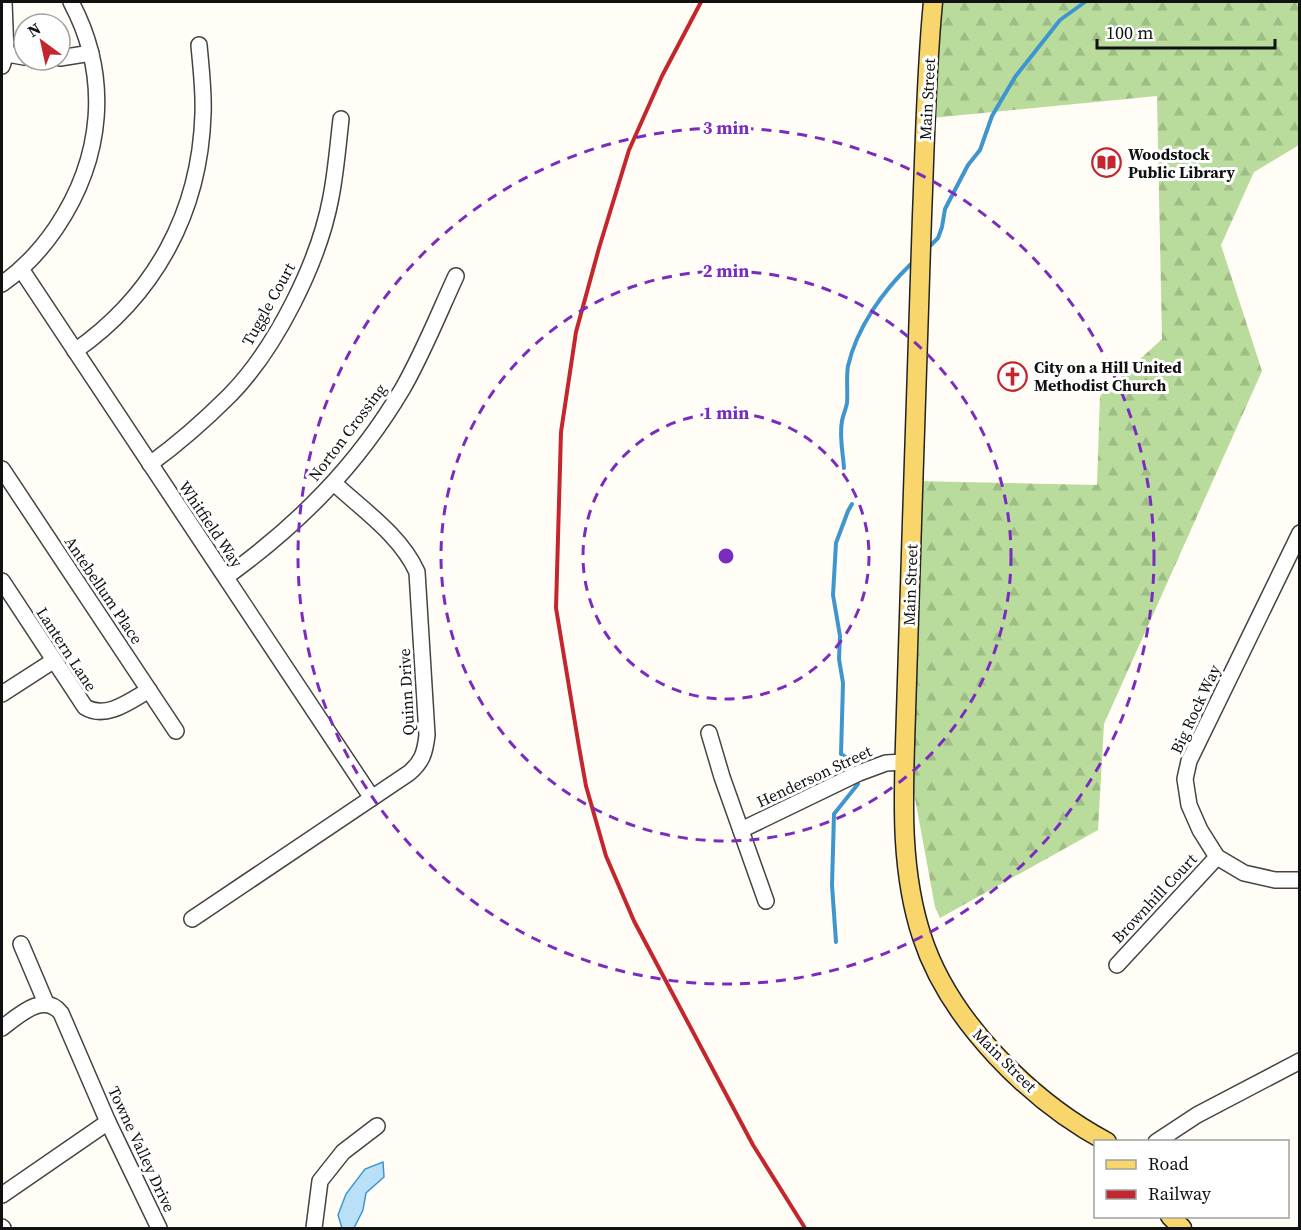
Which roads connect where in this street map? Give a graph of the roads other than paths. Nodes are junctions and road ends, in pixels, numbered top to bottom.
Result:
1 (4, 2) edge
2 (70, 2) edge
3 (933, 2) edge
4 (199, 45) dead end
5 (91, 53) junction
6 (72, 56) edge
7 (3, 58) edge
8 (341, 119) dead end
9 (21, 269) junction
10 (456, 276) dead end
11 (2, 284) edge
12 (75, 351) junction
13 (150, 464) junction
14 (4, 477) edge
15 (334, 484) junction
16 (1299, 533) edge
17 (226, 577) junction
18 (2, 581) edge
19 (53, 661) junction
20 (148, 690) junction
21 (2, 694) edge
22 (176, 731) dead end
23 (709, 734) dead end
24 (905, 762) junction
25 (372, 798) junction
26 (741, 830) junction
27 (1217, 857) junction
28 (1299, 880) edge
29 (766, 901) dead end
30 (192, 919) dead end
31 (21, 944) dead end
32 (1117, 965) dead end
33 (46, 1003) junction
34 (2, 1028) edge
35 (1299, 1062) edge
36 (1228, 1100) junction
37 (1063, 1114) junction
38 (108, 1122) junction
39 (377, 1126) dead end
40 (1104, 1140) edge
41 (1159, 1140) edge
42 (1179, 1140) edge
43 (1094, 1150) edge
44 (2, 1195) edge
45 (159, 1228) edge
46 (314, 1228) edge

1 - 7 street
2 - 5 street
3 - 24 main road, Main Street
4 - 12 street
5 - 6 street
5 - 9 street
8 - 13 street, Tuggle Court
9 - 11 street
9 - 12 street, Whitfield Way
10 - 15 street, Norton Crossing
12 - 13 street, Whitfield Way
13 - 17 street, Whitfield Way
14 - 20 street, Antebellum Place
15 - 17 street, Norton Crossing
15 - 25 street, Quinn Drive
16 - 27 street, Big Rock Way
17 - 25 street, Whitfield Way
18 - 19 street, Lantern Lane
19 - 20 street, Lantern Lane
19 - 21 street
20 - 22 street, Antebellum Place
23 - 26 street
24 - 26 street, Henderson Street
24 - 37 main road, Main Street
25 - 30 street, Quinn Drive
26 - 29 street
27 - 28 street, Big Rock Way
27 - 32 street, Brownhill Court
31 - 33 street
33 - 34 street
33 - 38 street, Towne Valley Drive
35 - 36 street
36 - 41 street
36 - 42 street
37 - 40 main road, Main Street
37 - 43 main road, Main Street
38 - 44 street
38 - 45 street, Towne Valley Drive
39 - 46 street

